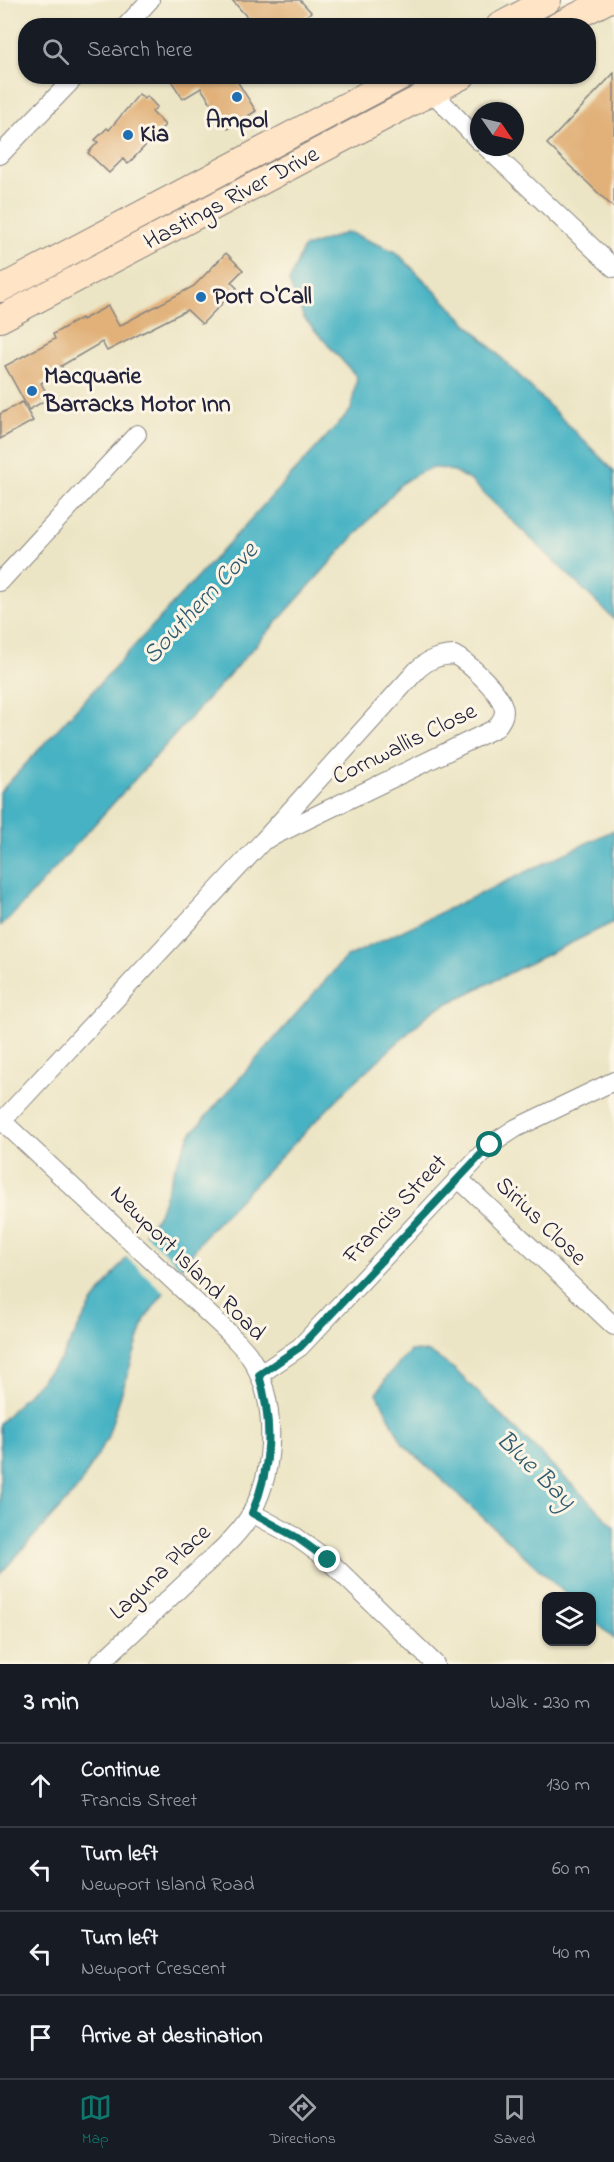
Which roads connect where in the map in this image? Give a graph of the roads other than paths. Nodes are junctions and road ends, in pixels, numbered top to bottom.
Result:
1 (150, 0) edge
2 (548, 0) edge
3 (608, 0) edge
4 (133, 18) edge
5 (514, 18) edge
6 (573, 18) edge
7 (68, 84) edge
8 (387, 84) edge
9 (424, 85) edge
10 (470, 132) edge
11 (0, 155) edge
12 (496, 156) edge
13 (614, 268) edge
14 (0, 289) edge
15 (0, 319) edge
16 (137, 434) dead end
17 (0, 582) edge
18 (263, 841) junction
19 (614, 1081) edge
20 (1, 1120) edge
21 (458, 1178) junction
22 (614, 1326) edge
23 (259, 1375) junction
24 (252, 1513) junction
25 (99, 1664) edge
26 (435, 1664) edge

1 - 4 street
2 - 5 main road
3 - 6 main road
7 - 11 street
8 - 14 main road, Hastings River Drive
9 - 10 street
9 - 15 main road, Hastings River Drive
12 - 13 street
16 - 17 street
18 - 18 street, Cornwallis Close
18 - 20 street, Cornwallis Close
19 - 21 street, Francis Street
20 - 23 street, Newport Island Road
21 - 22 street, Sirius Close
21 - 23 street, Francis Street
23 - 24 street, Newport Island Road
24 - 25 street, Laguna Place
24 - 26 street

